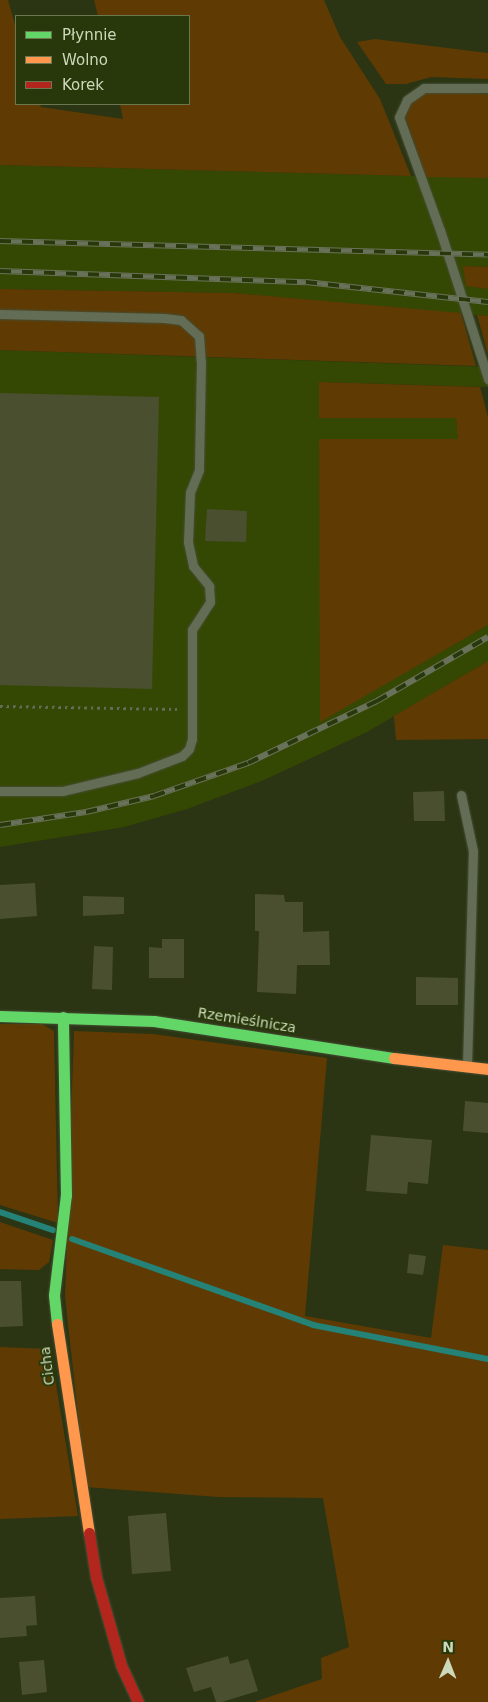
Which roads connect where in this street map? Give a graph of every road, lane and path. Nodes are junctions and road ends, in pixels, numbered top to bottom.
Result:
1 (488, 88) edge
2 (0, 314) edge
3 (488, 379) edge
4 (0, 706) edge
5 (192, 709) junction
6 (0, 791) edge
7 (462, 794) dead end
8 (0, 1016) edge
9 (63, 1017) junction
10 (468, 1067) junction
11 (488, 1068) edge
12 (138, 1702) edge

1 - 3 lane
2 - 5 lane
4 - 5 path
5 - 6 lane
7 - 10 lane
8 - 9 street, Rzemieślnicza
9 - 10 street, Rzemieślnicza
9 - 12 street, Cicha
10 - 11 street, Rzemieślnicza

